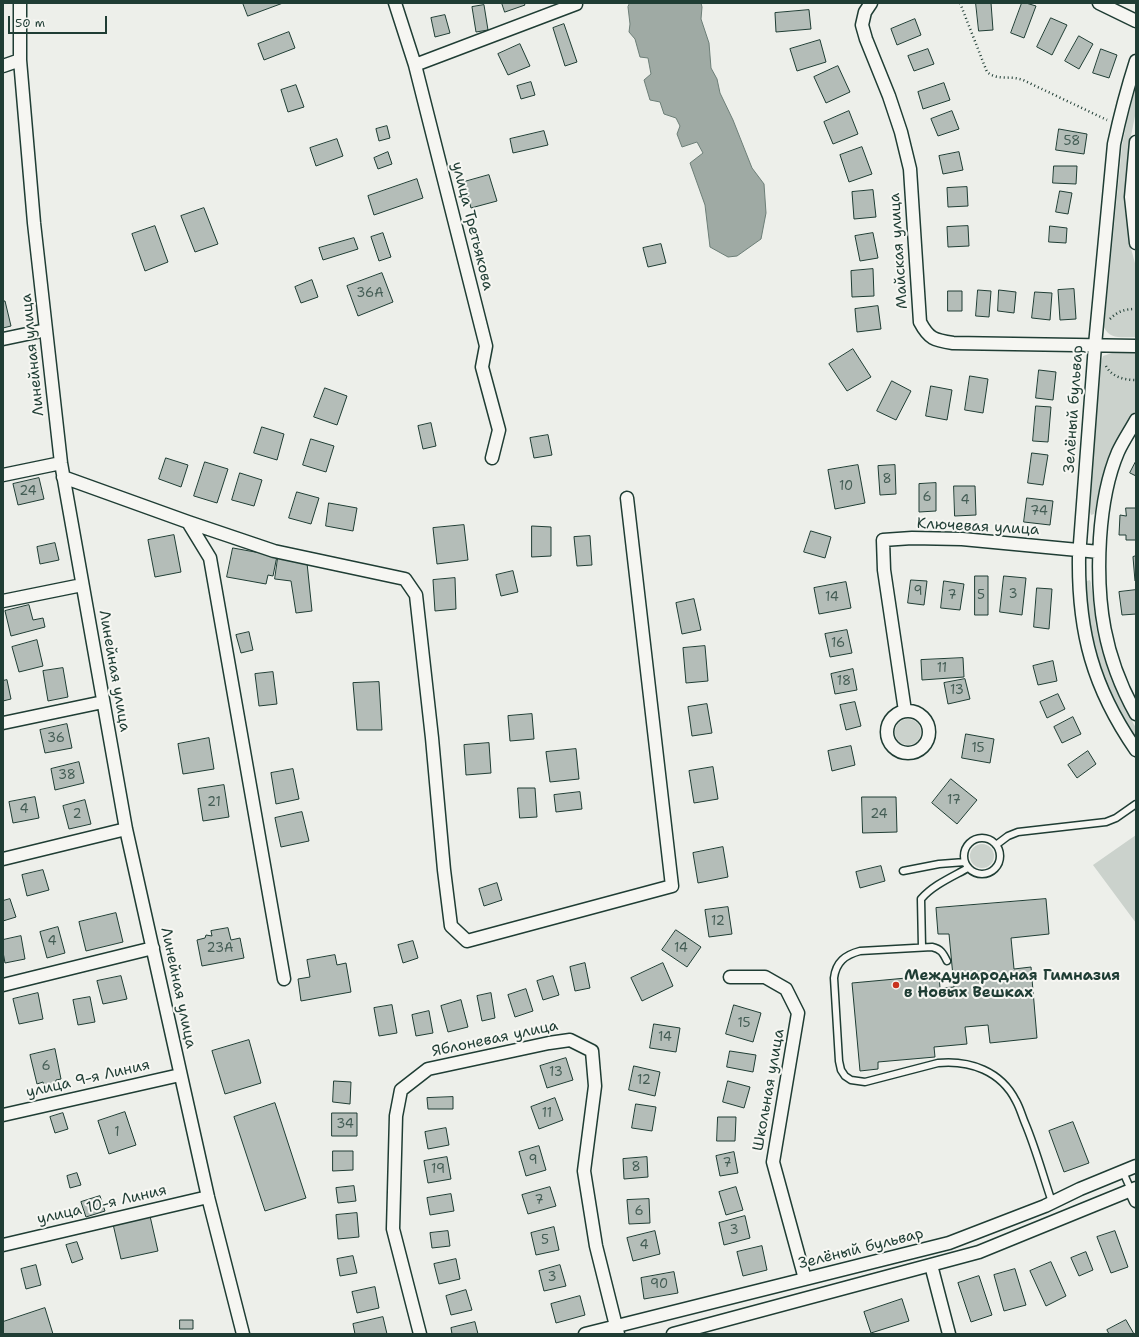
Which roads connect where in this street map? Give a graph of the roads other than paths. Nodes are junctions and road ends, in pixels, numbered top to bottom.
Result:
1 (20, 3) edge
2 (395, 3) edge
3 (576, 3) edge
4 (871, 3) edge
5 (1099, 3) edge
6 (1136, 21) edge
7 (20, 60) junction
8 (1136, 61) edge
9 (415, 65) junction
10 (3, 66) edge
11 (1136, 142) edge
12 (1136, 243) edge
13 (46, 330) junction
14 (3, 339) edge
15 (1099, 345) junction
16 (1136, 346) edge
17 (1136, 420) edge
18 (492, 458) dead end
19 (61, 463) junction
20 (3, 475) edge
21 (63, 476) junction
22 (627, 498) dead end
23 (188, 522) junction
24 (1079, 550) junction
25 (1099, 552) junction
26 (82, 585) junction
27 (3, 601) edge
28 (103, 702) junction
29 (905, 711) dead end
30 (1136, 714) edge
31 (3, 724) edge
32 (1136, 750) edge
33 (1136, 804) edge
34 (126, 829) junction
35 (996, 845) junction
36 (3, 859) edge
37 (967, 865) junction
38 (903, 871) dead end
39 (922, 947) junction
40 (153, 948) junction
41 (947, 961) dead end
42 (730, 977) dead end
43 (284, 979) dead end
44 (3, 985) edge
45 (180, 1075) junction
46 (3, 1115) edge
47 (1136, 1166) edge
48 (1123, 1172) junction
49 (1133, 1189) edge
50 (208, 1197) junction
51 (1136, 1201) edge
52 (1052, 1202) junction
53 (3, 1245) edge
54 (931, 1265) junction
55 (804, 1279) junction
56 (617, 1330) edge
57 (243, 1334) edge
58 (420, 1334) edge
59 (585, 1334) edge
60 (673, 1334) edge
61 (949, 1334) edge

1 - 7 street, Линейная улица
2 - 9 street, улица Третьякова
3 - 9 street
4 - 15 street, Майская улица
5 - 6 street
7 - 10 street
7 - 13 street, Линейная улица
8 - 15 street, Зелёный бульвар
9 - 18 street, улица Третьякова
11 - 12 street
13 - 14 street
13 - 19 street, Линейная улица
15 - 16 street, Майская улица
15 - 24 street, Зелёный бульвар
17 - 25 street
19 - 20 street
19 - 21 street, Линейная улица
21 - 23 street
21 - 26 street, Линейная улица
22 - 23 street
23 - 43 street
24 - 25 street, Ключевая улица
24 - 29 street, Ключевая улица
24 - 32 street, Зелёный бульвар
25 - 30 street
26 - 27 street
26 - 28 street, Линейная улица
28 - 31 street
28 - 34 street, Линейная улица
33 - 35 lane
34 - 36 street
34 - 40 street, Линейная улица
35 - 37 lane
35 - 37 lane
37 - 38 lane
37 - 39 lane
39 - 41 lane
39 - 52 lane
40 - 44 street
40 - 45 street, Линейная улица
42 - 55 street, Школьная улица
45 - 46 street, улица 9-я Линия
45 - 50 street, Линейная улица
47 - 48 street, Зелёный бульвар
48 - 49 lane
48 - 52 street, Зелёный бульвар
49 - 51 street
49 - 54 street
50 - 53 street, улица 10-я Линия
50 - 57 street, Линейная улица
52 - 55 street, Зелёный бульвар
54 - 60 street
54 - 61 street
55 - 56 street, Зелёный бульвар
56 - 58 street, Яблоневая улица
56 - 59 street, Зелёный бульвар

